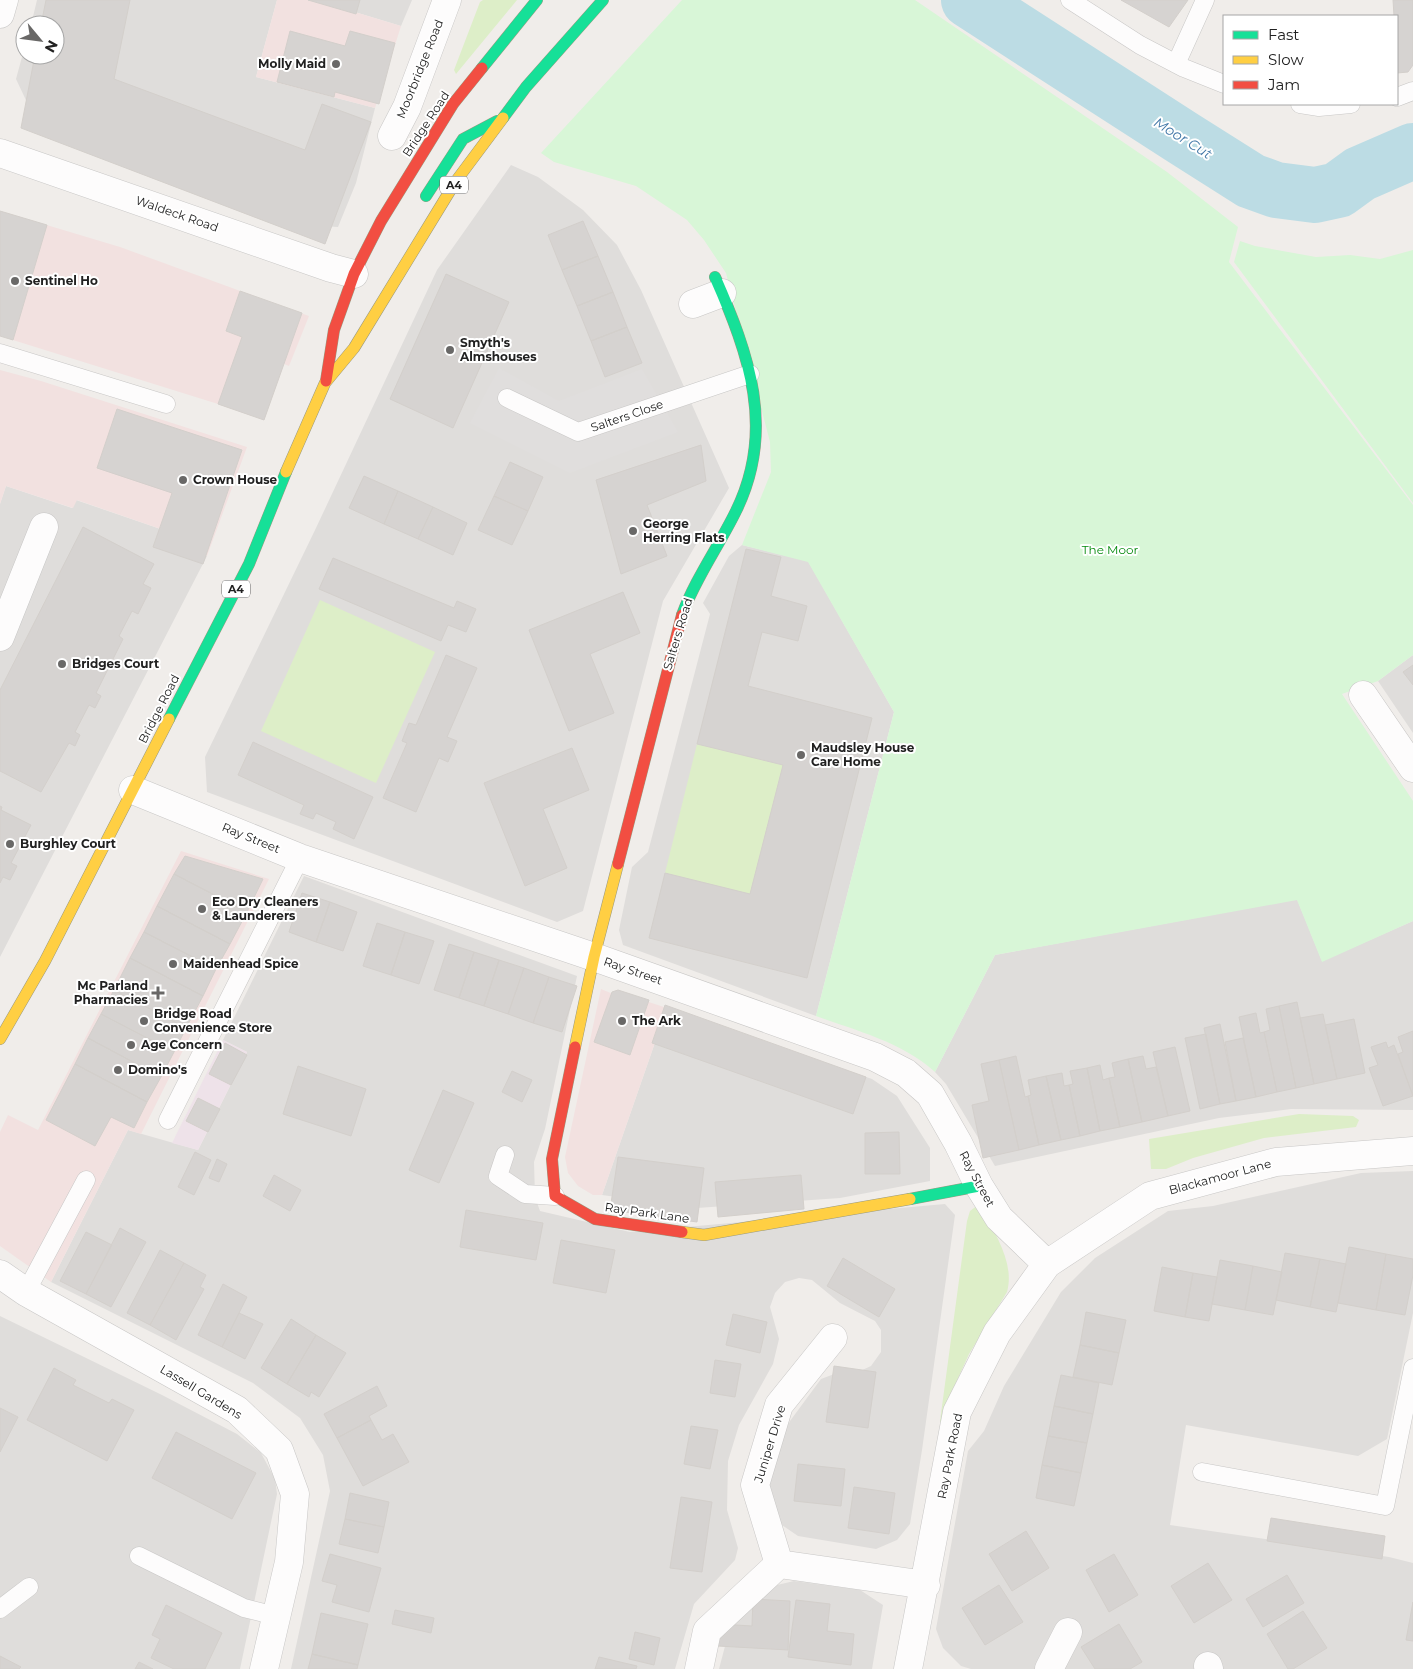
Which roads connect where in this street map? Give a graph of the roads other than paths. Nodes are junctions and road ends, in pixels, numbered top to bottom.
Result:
1 (4, 0) edge
2 (447, 0) edge
3 (537, 0) edge
4 (603, 0) edge
5 (1070, 0) edge
6 (1205, 0) edge
7 (0, 14) edge
8 (1176, 64) junction
9 (1223, 84) edge
10 (1413, 91) edge
11 (1398, 97) edge
12 (1306, 105) edge
13 (1341, 105) edge
14 (503, 118) junction
15 (392, 136) dead end
16 (0, 153) edge
17 (419, 208) dead end
18 (362, 274) junction
19 (718, 285) joint
20 (692, 304) dead end
21 (0, 352) edge
22 (750, 374) junction
23 (325, 383) junction
24 (507, 398) dead end
25 (166, 404) dead end
26 (44, 527) dead end
27 (0, 637) edge
28 (1363, 695) dead end
29 (1413, 768) edge
30 (133, 790) junction
31 (300, 858) junction
32 (594, 957) junction
33 (0, 1038) edge
34 (168, 1120) dead end
35 (1413, 1151) edge
36 (505, 1155) dead end
37 (86, 1180) dead end
38 (979, 1186) junction
39 (555, 1196) junction
40 (1047, 1264) junction
41 (0, 1274) edge
42 (26, 1292) junction
43 (832, 1338) dead end
44 (1413, 1368) edge
45 (1202, 1472) dead end
46 (140, 1556) dead end
47 (780, 1564) junction
48 (926, 1585) junction
49 (29, 1586) dead end
50 (0, 1609) edge
51 (276, 1616) junction
52 (1068, 1632) dead end
53 (264, 1669) edge
54 (699, 1669) edge
55 (908, 1669) edge
56 (1049, 1669) edge

1 - 7 street
2 - 15 street, Moorbridge Road
3 - 18 main road, Bridge Road / A4
4 - 14 main road, Bridge Road / A4
5 - 8 lane
6 - 8 lane
8 - 9 lane
10 - 11 lane
12 - 13 lane
14 - 17 main road, Bridge Road
14 - 23 main road, Bridge Road / A4
16 - 18 street, Waldeck Road
18 - 23 main road, Bridge Road / A4
19 - 20 street, Salters Road
19 - 22 main road, Salters Road
21 - 25 lane
22 - 24 lane, Salters Close
22 - 32 main road, Salters Road
23 - 30 main road, Bridge Road / A4
26 - 27 street
28 - 29 street
30 - 31 street, Ray Street
30 - 33 main road, Bridge Road / A4
31 - 32 street, Ray Street
31 - 34 lane
32 - 38 street, Ray Street
32 - 39 main road
35 - 40 street, Blackamoor Lane
36 - 39 lane
37 - 42 lane
38 - 39 main road, Ray Park Lane
38 - 40 street, Ray Street
40 - 48 street, Ray Park Road
41 - 42 street, Lassell Gardens
42 - 51 street, Lassell Gardens
43 - 47 street, Juniper Drive
44 - 45 lane
46 - 51 lane
47 - 48 street
47 - 54 street
48 - 55 street, Ray Park Road
49 - 50 lane
51 - 53 street, Lassell Gardens
52 - 56 street

